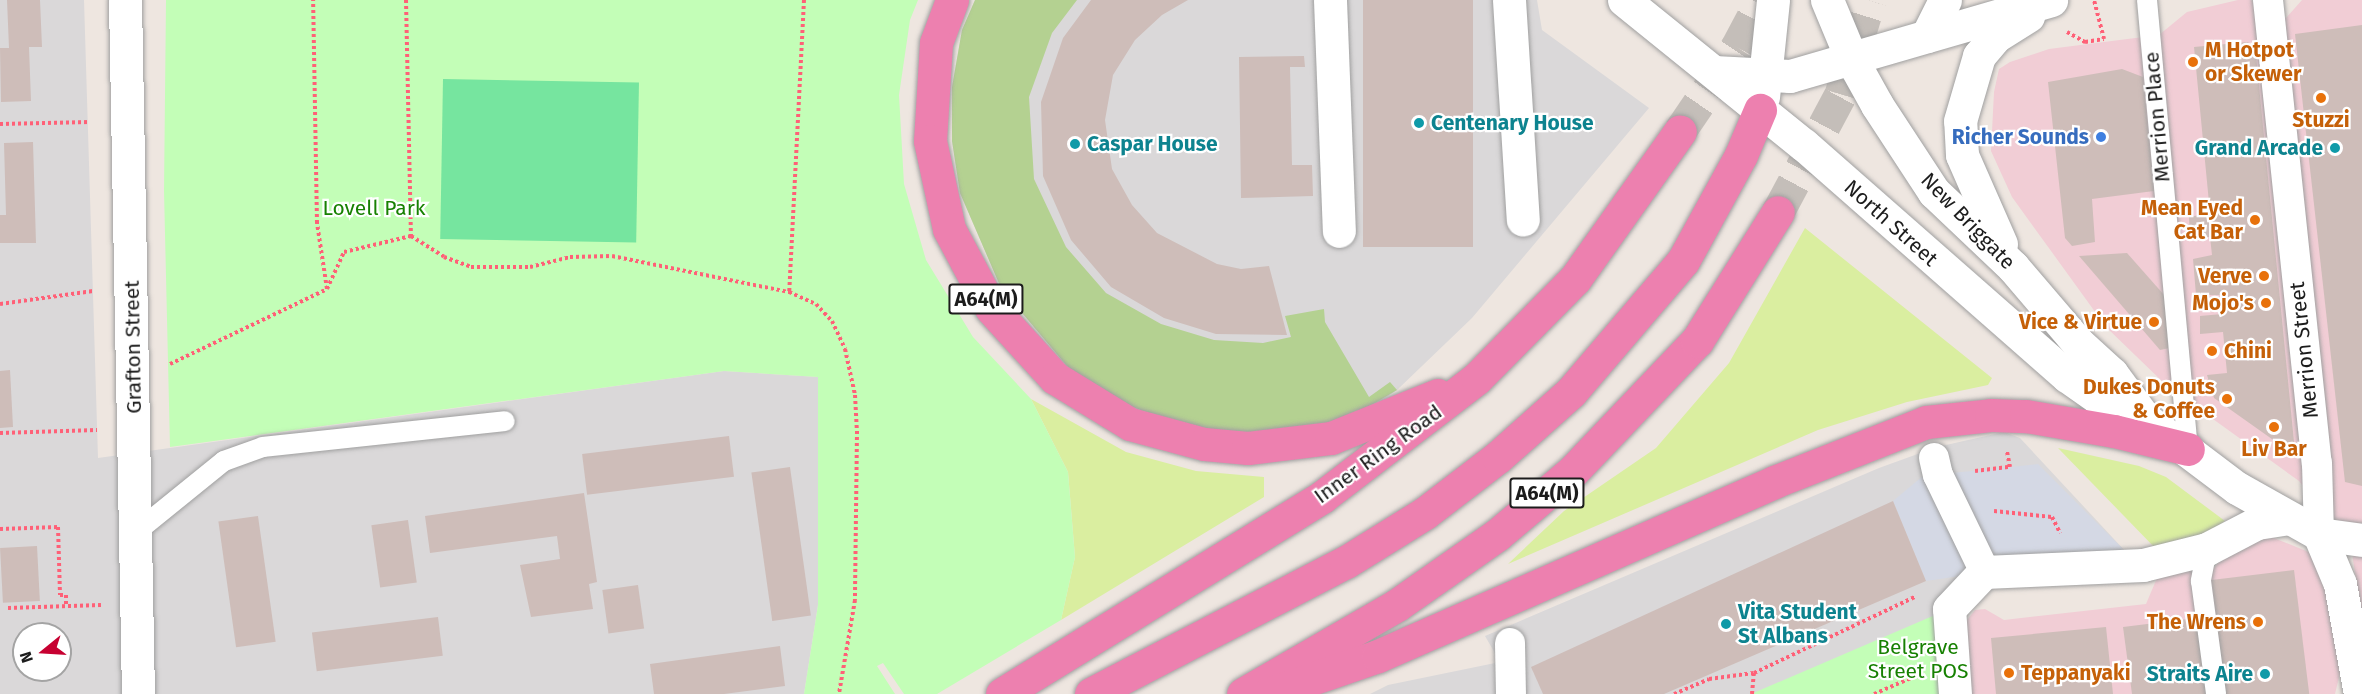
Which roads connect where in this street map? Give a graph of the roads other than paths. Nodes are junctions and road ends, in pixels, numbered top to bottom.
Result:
1 (125, 0) edge
2 (952, 0) edge
3 (1330, 0) edge
4 (1509, 0) edge
5 (1773, 0) edge
6 (1827, 0) edge
7 (1945, 0) edge
8 (2052, 0) edge
9 (2147, 0) edge
10 (2268, 0) edge
11 (1627, 1) edge
12 (1927, 36) junction
13 (1852, 60) junction
14 (1714, 72) junction
15 (1767, 76) junction
16 (1760, 110) junction
17 (1680, 131) tunnel mouth
18 (1778, 212) tunnel mouth
19 (1523, 220) dead end
20 (1340, 231) dead end
21 (2013, 267) junction
22 (2067, 376) joint
23 (1477, 378) junction
24 (2144, 418) junction
25 (505, 421) dead end
26 (2188, 449) junction
27 (1936, 466) road end
28 (2288, 518) junction
29 (135, 533) junction
30 (2319, 534) junction
31 (2362, 540) edge
32 (2207, 549) junction
33 (1980, 562) dead end
34 (1510, 643) dead end
35 (138, 694) edge
36 (1002, 694) edge
37 (1091, 694) edge
38 (1243, 694) edge
39 (1268, 694) edge
40 (1510, 694) edge
41 (1955, 694) edge
42 (2216, 694) edge
43 (2360, 694) edge

1 - 29 street, Grafton Street
2 - 23 highway, A64(M)
3 - 20 street
4 - 19 street
5 - 15 street
6 - 13 street, New Briggate
7 - 12 street
8 - 12 street
8 - 21 street
9 - 26 lane, Merrion Place
10 - 30 street, Merrion Street
11 - 14 street, North Street
12 - 13 street
13 - 15 street
13 - 21 street, New Briggate
14 - 15 street
14 - 16 street, North Street
15 - 16 street
16 - 22 street, North Street
16 - 37 highway, A64(M)
17 - 23 highway, Inner Ring Road / A64(M)
18 - 38 highway, A64(M)
21 - 24 street, New Briggate
22 - 24 street, New Briggate
23 - 36 highway, Inner Ring Road / A64(M)
24 - 26 street, New Briggate
25 - 29 lane
26 - 28 street, New Briggate
26 - 39 highway
27 - 33 street
28 - 30 street, New Briggate
28 - 32 street
29 - 35 street, Grafton Street
30 - 31 street, New Briggate
30 - 43 street, Merrion Street
32 - 41 street
32 - 42 lane
34 - 40 street

